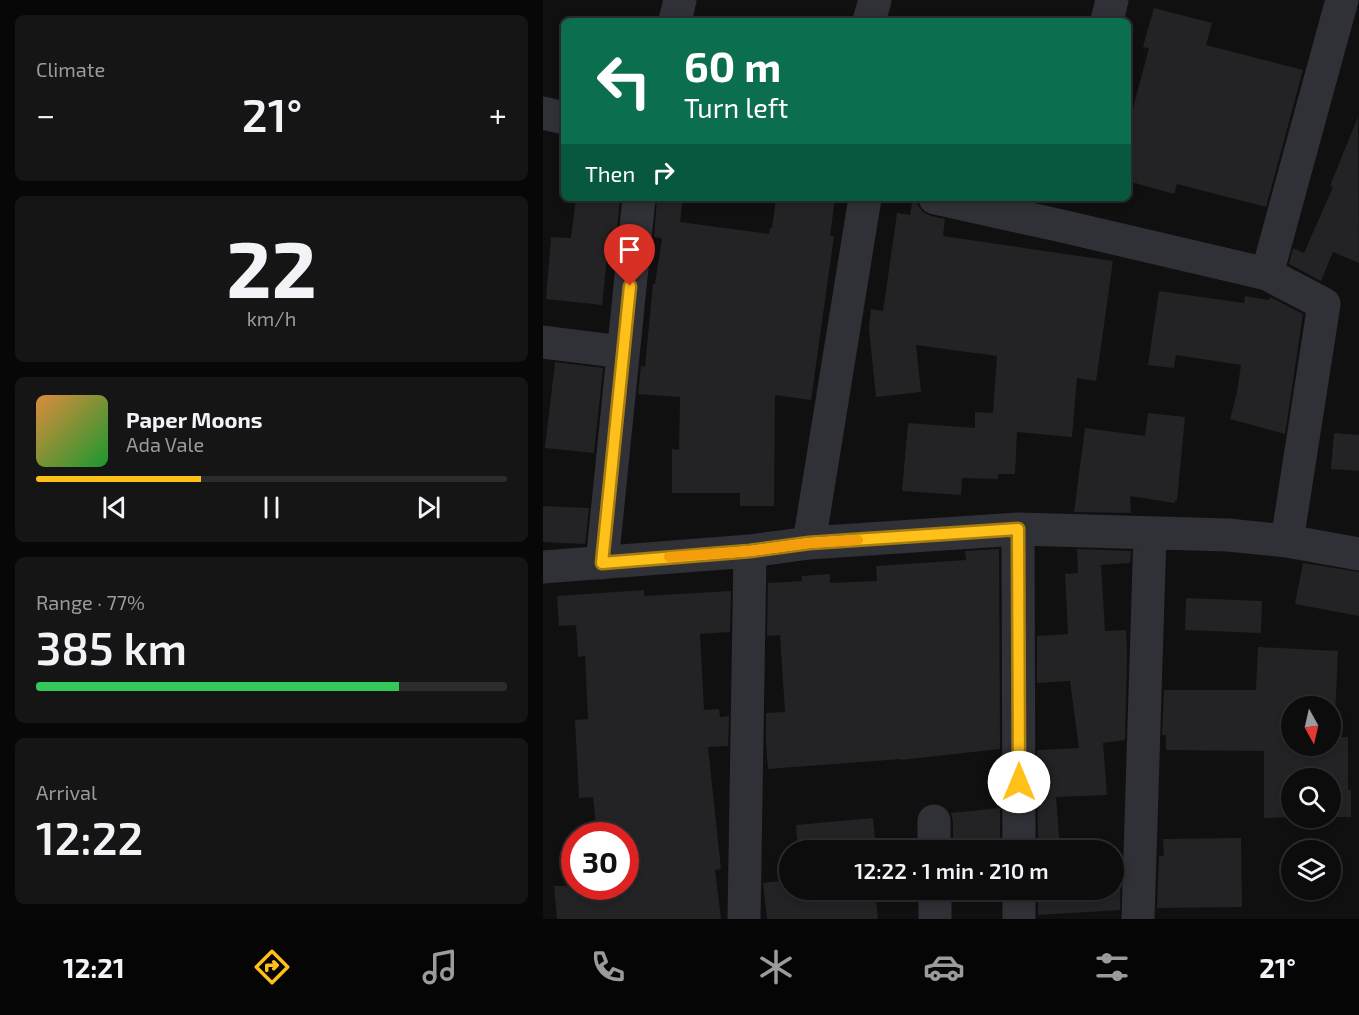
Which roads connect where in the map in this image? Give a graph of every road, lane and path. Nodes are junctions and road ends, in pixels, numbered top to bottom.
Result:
1 (680, 0) edge
2 (875, 0) edge
3 (1112, 0) edge
4 (1342, 0) edge
5 (676, 18) edge
6 (870, 18) edge
7 (1108, 18) edge
8 (543, 113) edge
9 (561, 117) edge
10 (639, 201) edge
11 (865, 201) edge
12 (963, 201) edge
13 (1065, 212) edge
14 (1267, 274) junction
15 (543, 342) edge
16 (623, 352) junction
17 (1018, 529) junction
18 (1150, 534) junction
19 (1287, 541) junction
20 (809, 543) junction
21 (750, 551) junction
22 (1359, 554) edge
23 (602, 563) junction
24 (543, 567) edge
25 (1019, 840) edge
26 (935, 900) edge
27 (1019, 900) edge
28 (744, 919) edge
29 (935, 919) edge
30 (1019, 919) edge
31 (1138, 919) edge

1 - 5 street
2 - 6 street
3 - 7 street
4 - 14 street
8 - 9 street
10 - 16 street
11 - 20 street
12 - 13 street
13 - 14 street
14 - 19 street
15 - 16 street
16 - 23 street
17 - 18 street
17 - 20 street
17 - 25 street
18 - 19 street
18 - 31 street
19 - 22 street
20 - 21 street
21 - 23 street
21 - 28 street
23 - 24 street
26 - 29 street
27 - 30 street

